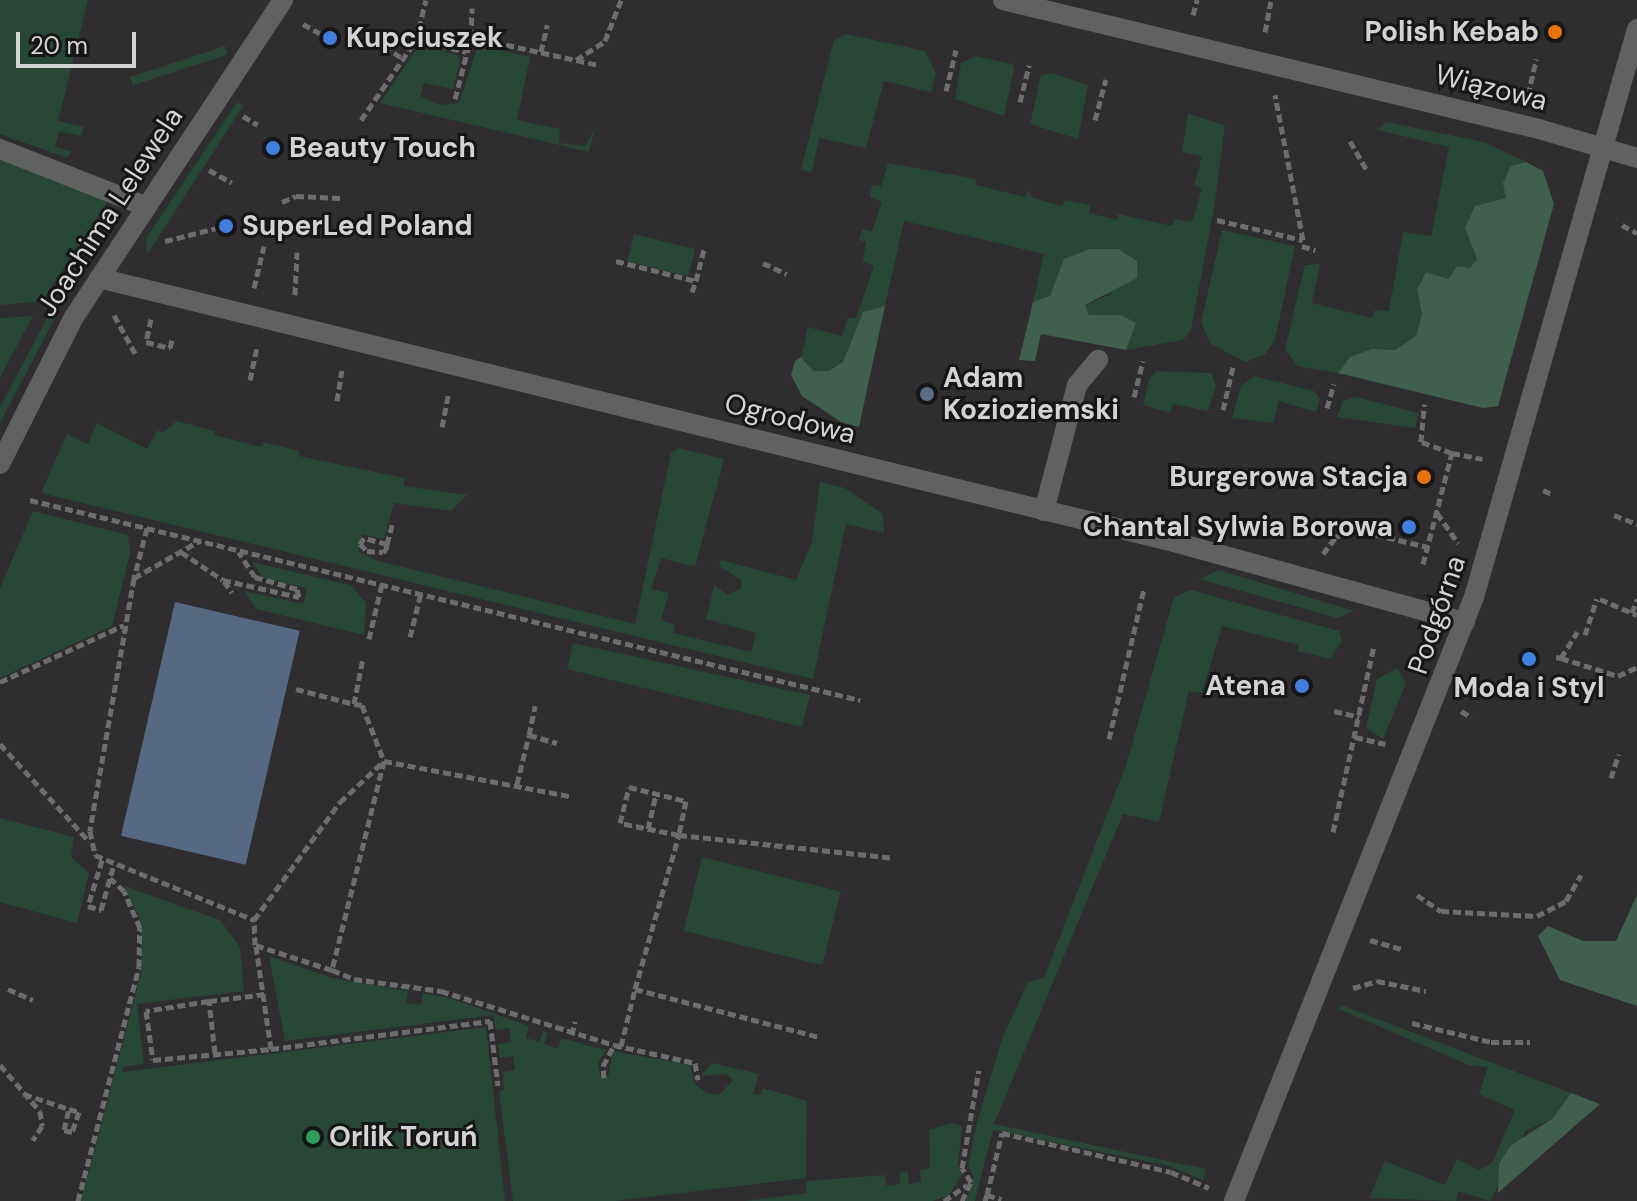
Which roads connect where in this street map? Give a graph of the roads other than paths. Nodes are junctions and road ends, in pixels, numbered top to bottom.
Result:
1 (283, 0) edge
2 (1003, 0) edge
3 (1637, 29) edge
4 (0, 149) edge
5 (1603, 150) junction
6 (1637, 158) edge
7 (145, 206) junction
8 (99, 278) junction
9 (1098, 360) dead end
10 (0, 464) edge
11 (1044, 511) junction
12 (1465, 622) junction
13 (1234, 1201) edge

1 - 7 street, Joachima Lelewela
2 - 5 street, Wiązowa
3 - 5 street, Podgórna
4 - 7 street
5 - 6 street, Wiązowa
5 - 12 street, Podgórna
7 - 8 street, Joachima Lelewela
8 - 10 street, Joachima Lelewela
8 - 11 street, Ogrodowa
9 - 11 street
11 - 12 street, Ogrodowa
12 - 13 street, Podgórna

